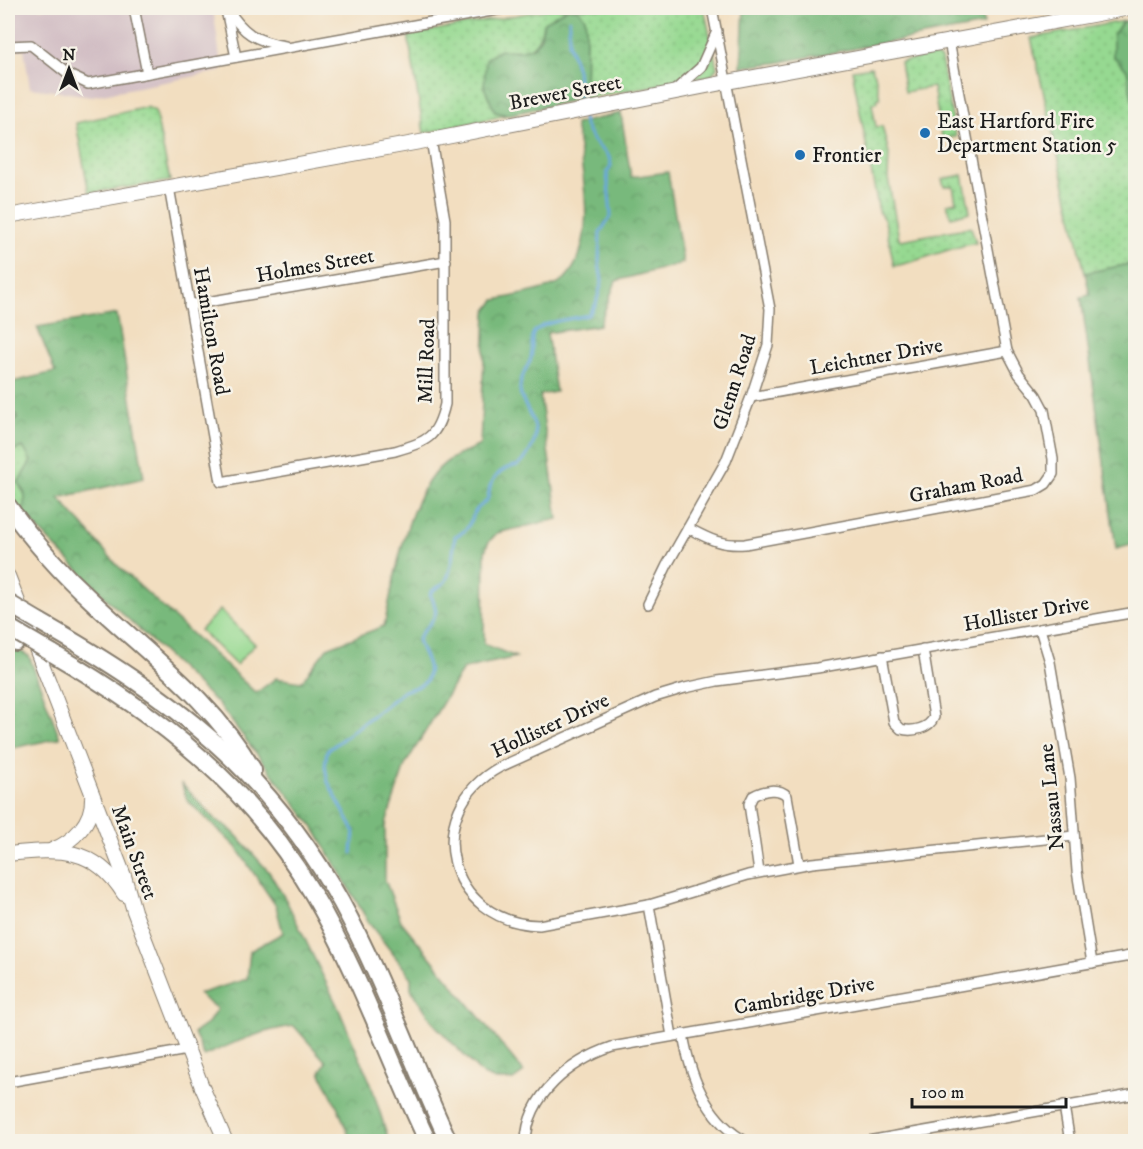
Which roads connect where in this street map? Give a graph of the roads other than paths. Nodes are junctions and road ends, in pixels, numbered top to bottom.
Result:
1 (134, 8) edge
2 (226, 8) edge
3 (508, 8) edge
4 (712, 8) edge
5 (1130, 8) edge
6 (717, 31) junction
7 (949, 41) junction
8 (8, 46) edge
9 (293, 47) junction
10 (236, 57) junction
11 (147, 73) junction
12 (727, 82) junction
13 (671, 93) junction
14 (430, 140) junction
15 (169, 187) junction
16 (8, 216) edge
17 (446, 261) junction
18 (189, 305) junction
19 (1007, 351) junction
20 (751, 398) junction
21 (221, 482) joint
22 (8, 506) edge
23 (688, 528) junction
24 (8, 576) edge
25 (8, 603) edge
26 (648, 604) dead end
27 (1136, 612) edge
28 (1040, 629) junction
29 (11, 634) edge
30 (923, 649) junction
31 (882, 656) junction
32 (262, 790) junction
33 (90, 794) junction
34 (1074, 836) junction
35 (52, 850) junction
36 (8, 854) edge
37 (799, 864) junction
38 (759, 872) junction
39 (649, 905) junction
40 (134, 911) junction
41 (1136, 956) edge
42 (1092, 963) junction
43 (683, 1034) junction
44 (672, 1036) junction
45 (187, 1050) junction
46 (8, 1082) edge
47 (1136, 1094) edge
48 (1064, 1106) junction
49 (226, 1142) edge
50 (428, 1142) edge
51 (449, 1142) edge
52 (526, 1142) edge
53 (747, 1142) edge
54 (862, 1142) edge
55 (1070, 1142) edge

1 - 11 street
2 - 9 street
2 - 10 street
3 - 9 street
4 - 6 street, Glenn Road
5 - 7 main road, Brewer Street
6 - 12 street, Glenn Road
6 - 13 street
7 - 12 main road, Brewer Street
7 - 19 street, Graham Road
8 - 11 street
9 - 10 street
10 - 11 street
12 - 13 main road, Brewer Street
12 - 20 street, Glenn Road
13 - 14 main road, Brewer Street
14 - 15 main road, Brewer Street
14 - 17 street, Mill Road
15 - 16 main road, Brewer Street
15 - 18 street, Hamilton Road
17 - 18 street, Holmes Street
17 - 21 street, Mill Road
18 - 21 street, Hamilton Road
19 - 20 street, Leichtner Drive
19 - 23 street, Graham Road
20 - 23 street, Glenn Road
22 - 32 highway
23 - 26 street, Glenn Road
24 - 33 main road, Main Street
25 - 32 highway, bridge
27 - 28 street, Hollister Drive
28 - 30 street, Hollister Drive
28 - 34 street, Nassau Lane
29 - 50 highway, bridge
30 - 31 street, Hollister Drive
30 - 31 street
31 - 39 street, Hollister Drive
32 - 51 highway
33 - 35 main road
33 - 40 main road, Main Street
34 - 37 street, Hollister Drive
34 - 42 street, Nassau Lane
35 - 36 main road
35 - 40 main road
37 - 38 street, Hollister Drive
37 - 38 street
38 - 39 street, Hollister Drive
39 - 44 street
40 - 45 main road, Main Street
41 - 42 street, Cambridge Drive
42 - 43 street, Cambridge Drive
43 - 44 street, Cambridge Drive
43 - 53 street
44 - 52 street, Cambridge Drive
45 - 46 street
45 - 49 main road, Main Street
47 - 48 street
48 - 54 street
48 - 55 street

